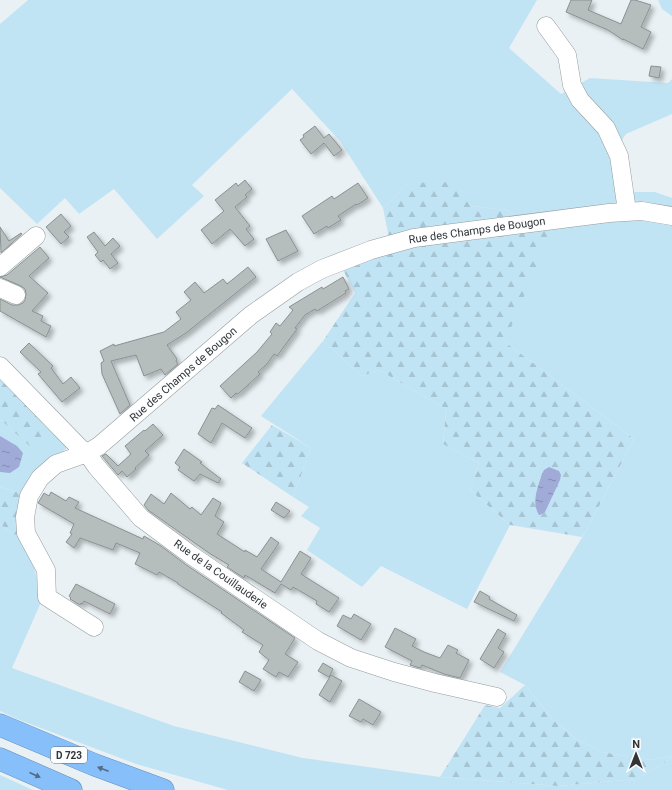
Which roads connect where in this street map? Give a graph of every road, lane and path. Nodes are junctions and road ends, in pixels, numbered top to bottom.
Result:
1 (546, 26) dead end
2 (627, 211) junction
3 (672, 216) edge
4 (36, 236) dead end
5 (0, 267) edge
6 (0, 366) edge
7 (87, 453) junction
8 (94, 627) dead end
9 (497, 697) dead end
10 (0, 725) edge
11 (0, 760) edge
12 (71, 790) edge
13 (163, 790) edge

1 - 2 street
2 - 3 street, Rue des Champs de Bougon
2 - 7 street, Rue des Champs de Bougon
4 - 5 street
6 - 7 street, Rue de la Couillauderie
7 - 8 street, Rue des Champs de Bougon
7 - 9 street, Rue de la Couillauderie
13 -> 10 highway, D 723
11 -> 12 highway

